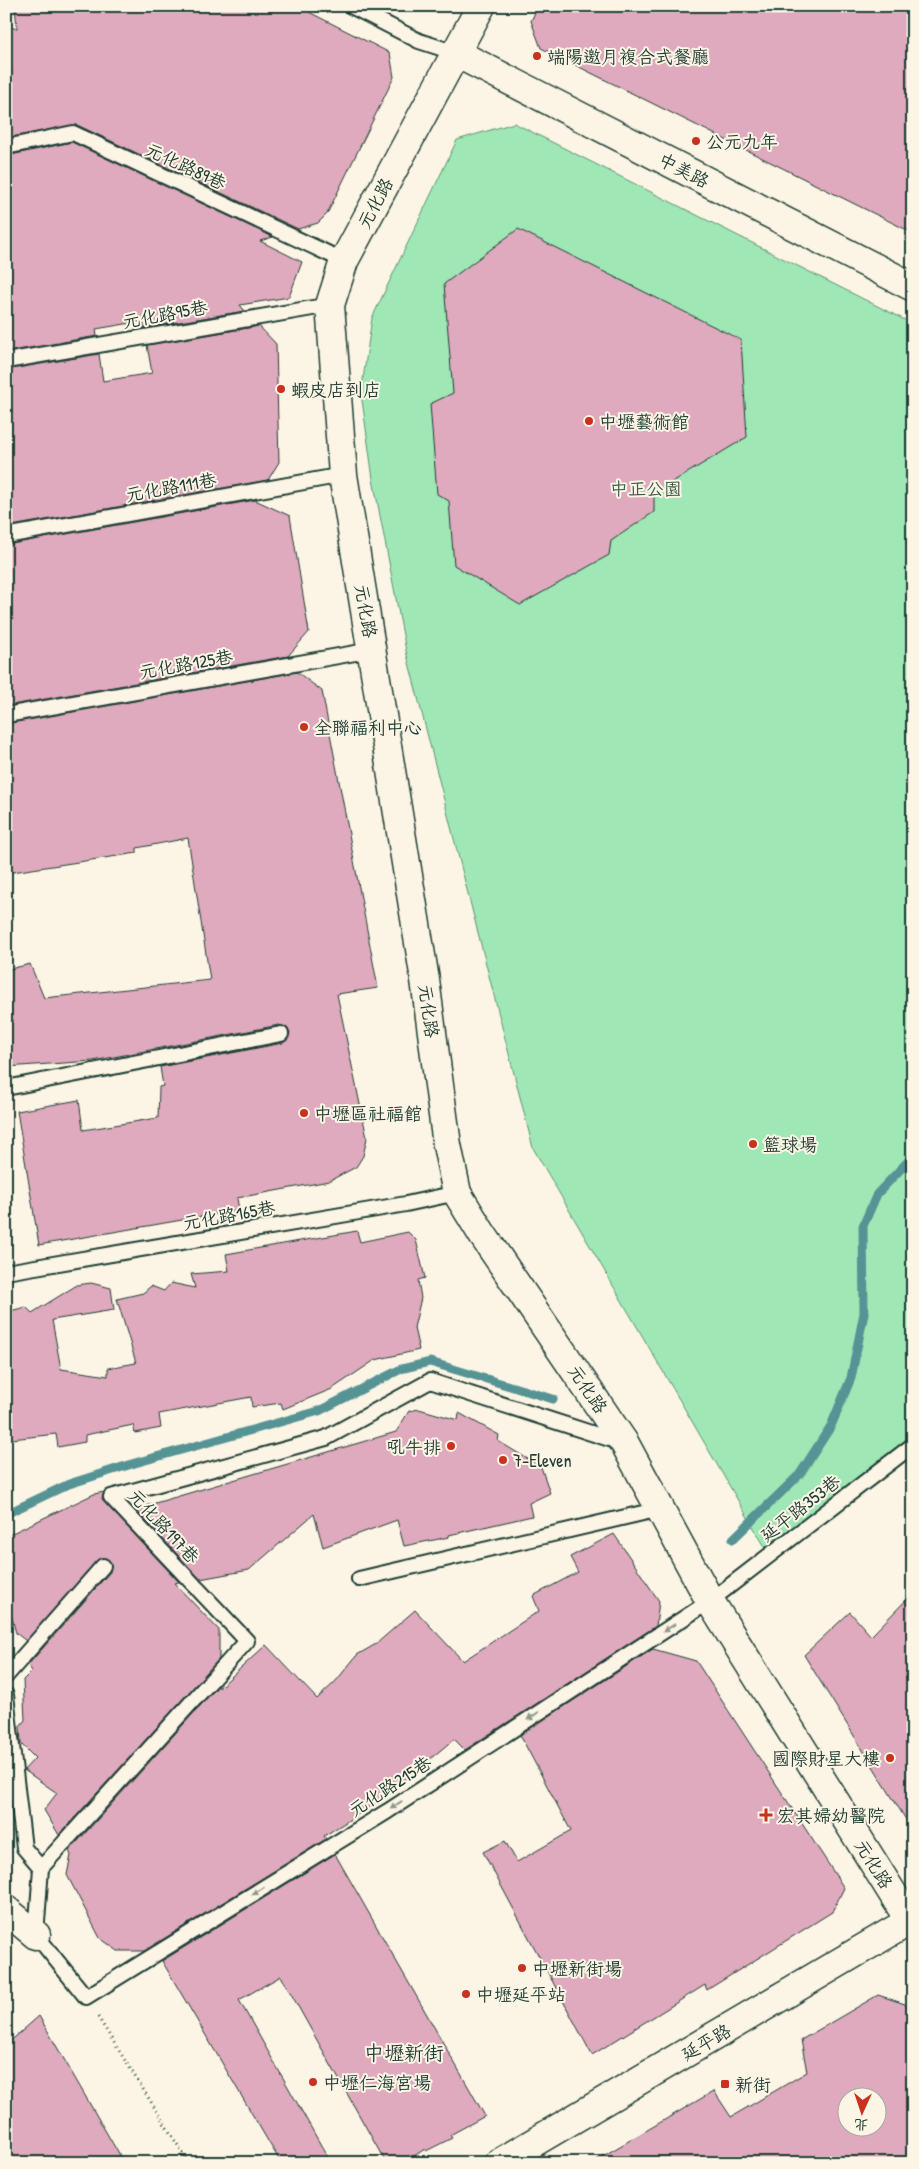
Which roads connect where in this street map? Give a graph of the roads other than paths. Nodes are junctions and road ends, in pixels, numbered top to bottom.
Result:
1 (351, 6) edge
2 (481, 6) edge
3 (456, 53) junction
4 (6, 147) edge
5 (344, 261) junction
6 (913, 287) edge
7 (330, 305) junction
8 (6, 361) edge
9 (343, 475) junction
10 (6, 536) edge
11 (372, 650) junction
12 (6, 714) edge
13 (281, 1034) dead end
14 (6, 1088) edge
15 (457, 1193) junction
16 (6, 1272) edge
17 (625, 1444) junction
18 (913, 1445) edge
19 (660, 1509) junction
20 (103, 1566) dead end
21 (359, 1579) dead end
22 (710, 1601) junction
23 (6, 1676) edge
24 (6, 1695) edge
25 (41, 1868) junction
26 (6, 1910) edge
27 (912, 1922) edge
28 (36, 1935) junction
29 (499, 2163) edge

1 - 3 lane
2 - 3 street, 元化路
3 - 5 street, 元化路
3 - 6 street, 中美路
4 - 5 lane, 元化路89巷
5 - 7 street, 元化路
7 - 8 lane, 元化路95巷
7 - 9 street, 元化路
9 - 10 lane, 元化路111巷
9 - 11 street, 元化路
11 - 12 lane, 元化路125巷
11 - 15 street, 元化路
13 - 14 lane
15 - 16 lane, 元化路165巷
15 - 17 street, 元化路
17 - 19 street, 元化路
17 - 25 lane, 元化路197巷
18 - 22 lane, 延平路353巷
19 - 21 lane
19 - 22 street, 元化路
20 - 23 lane
22 - 27 street, 元化路
22 -> 28 lane, 元化路215巷
24 - 25 lane
25 - 28 lane
26 - 28 street
27 - 29 street, 延平路

